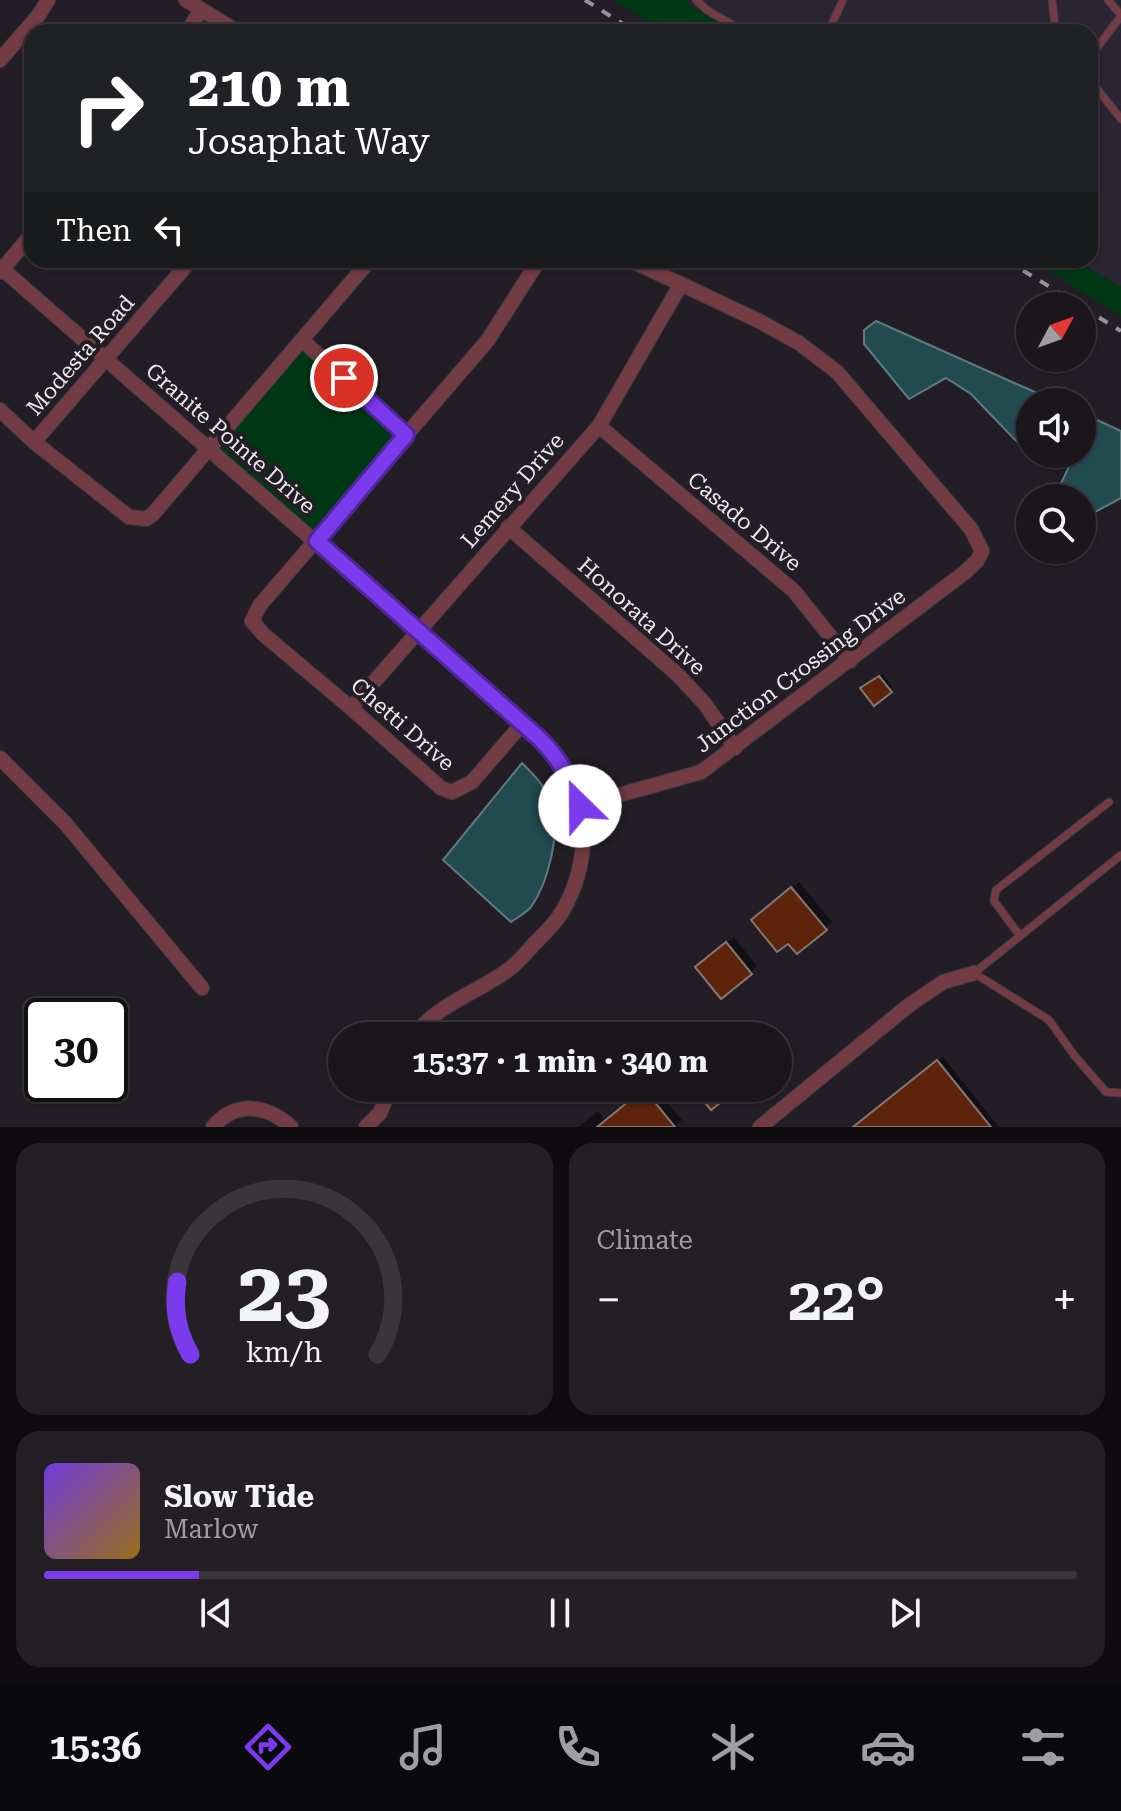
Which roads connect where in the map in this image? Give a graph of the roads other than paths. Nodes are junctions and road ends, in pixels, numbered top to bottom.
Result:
1 (48, 0) edge
2 (186, 0) edge
3 (696, 0) edge
4 (843, 0) edge
5 (1052, 0) edge
6 (1108, 0) edge
7 (201, 10) junction
8 (1121, 16) edge
9 (31, 24) edge
10 (192, 24) edge
11 (225, 24) edge
12 (731, 24) edge
13 (832, 24) edge
14 (1055, 24) edge
15 (24, 32) edge
16 (1098, 46) edge
17 (0, 60) edge
18 (1098, 90) edge
19 (1121, 119) edge
20 (24, 243) edge
21 (184, 268) edge
22 (363, 268) edge
23 (534, 268) edge
24 (647, 268) edge
25 (1, 269) edge
26 (681, 284) junction
27 (302, 340) junction
28 (106, 359) junction
29 (0, 410) edge
30 (599, 426) junction
31 (406, 435) junction
32 (34, 442) junction
33 (209, 449) junction
34 (508, 527) junction
35 (317, 541) junction
36 (418, 631) junction
37 (850, 661) junction
38 (351, 708) junction
39 (523, 723) junction
40 (735, 748) junction
41 (0, 758) edge
42 (1109, 802) dead end
43 (580, 806) junction
44 (1121, 855) edge
45 (1020, 936) junction
46 (974, 973) junction
47 (202, 988) dead end
48 (429, 1022) edge
49 (1121, 1093) edge
50 (384, 1102) edge
51 (213, 1127) edge
52 (291, 1127) edge
53 (366, 1127) edge
54 (760, 1127) edge

1 - 9 street
2 - 7 street
3 - 12 lane
4 - 13 lane
5 - 14 lane
6 - 8 lane
7 - 10 street
7 - 11 street
8 - 16 lane
15 - 17 street
18 - 19 lane
20 - 25 street
21 - 28 street, Modesta Road
22 - 27 street
23 - 31 street
24 - 26 street
25 - 28 street, Granite Pointe Drive
26 - 30 street, Lemery Drive
26 - 37 street, Junction Crossing Drive
27 - 31 street
27 - 33 street
28 - 32 street, Modesta Road
28 - 33 street, Granite Pointe Drive
29 - 32 street
30 - 34 street, Lemery Drive
30 - 37 street, Casado Drive
31 - 35 street
32 - 33 street
33 - 35 street, Granite Pointe Drive
34 - 36 street, Lemery Drive
34 - 40 street, Honorata Drive
35 - 36 street, Granite Pointe Drive
35 - 38 street, Chetti Drive
36 - 38 street, Lemery Drive
36 - 39 street, Granite Pointe Drive
37 - 40 street, Junction Crossing Drive
38 - 39 street, Chetti Drive
39 - 43 street, Granite Pointe Drive
40 - 43 street, Junction Crossing Drive
41 - 47 street
42 - 45 lane
43 - 48 street, Granite Pointe Drive
44 - 45 lane
45 - 46 lane
46 - 49 lane
46 - 54 street
50 - 53 street
51 - 52 street

